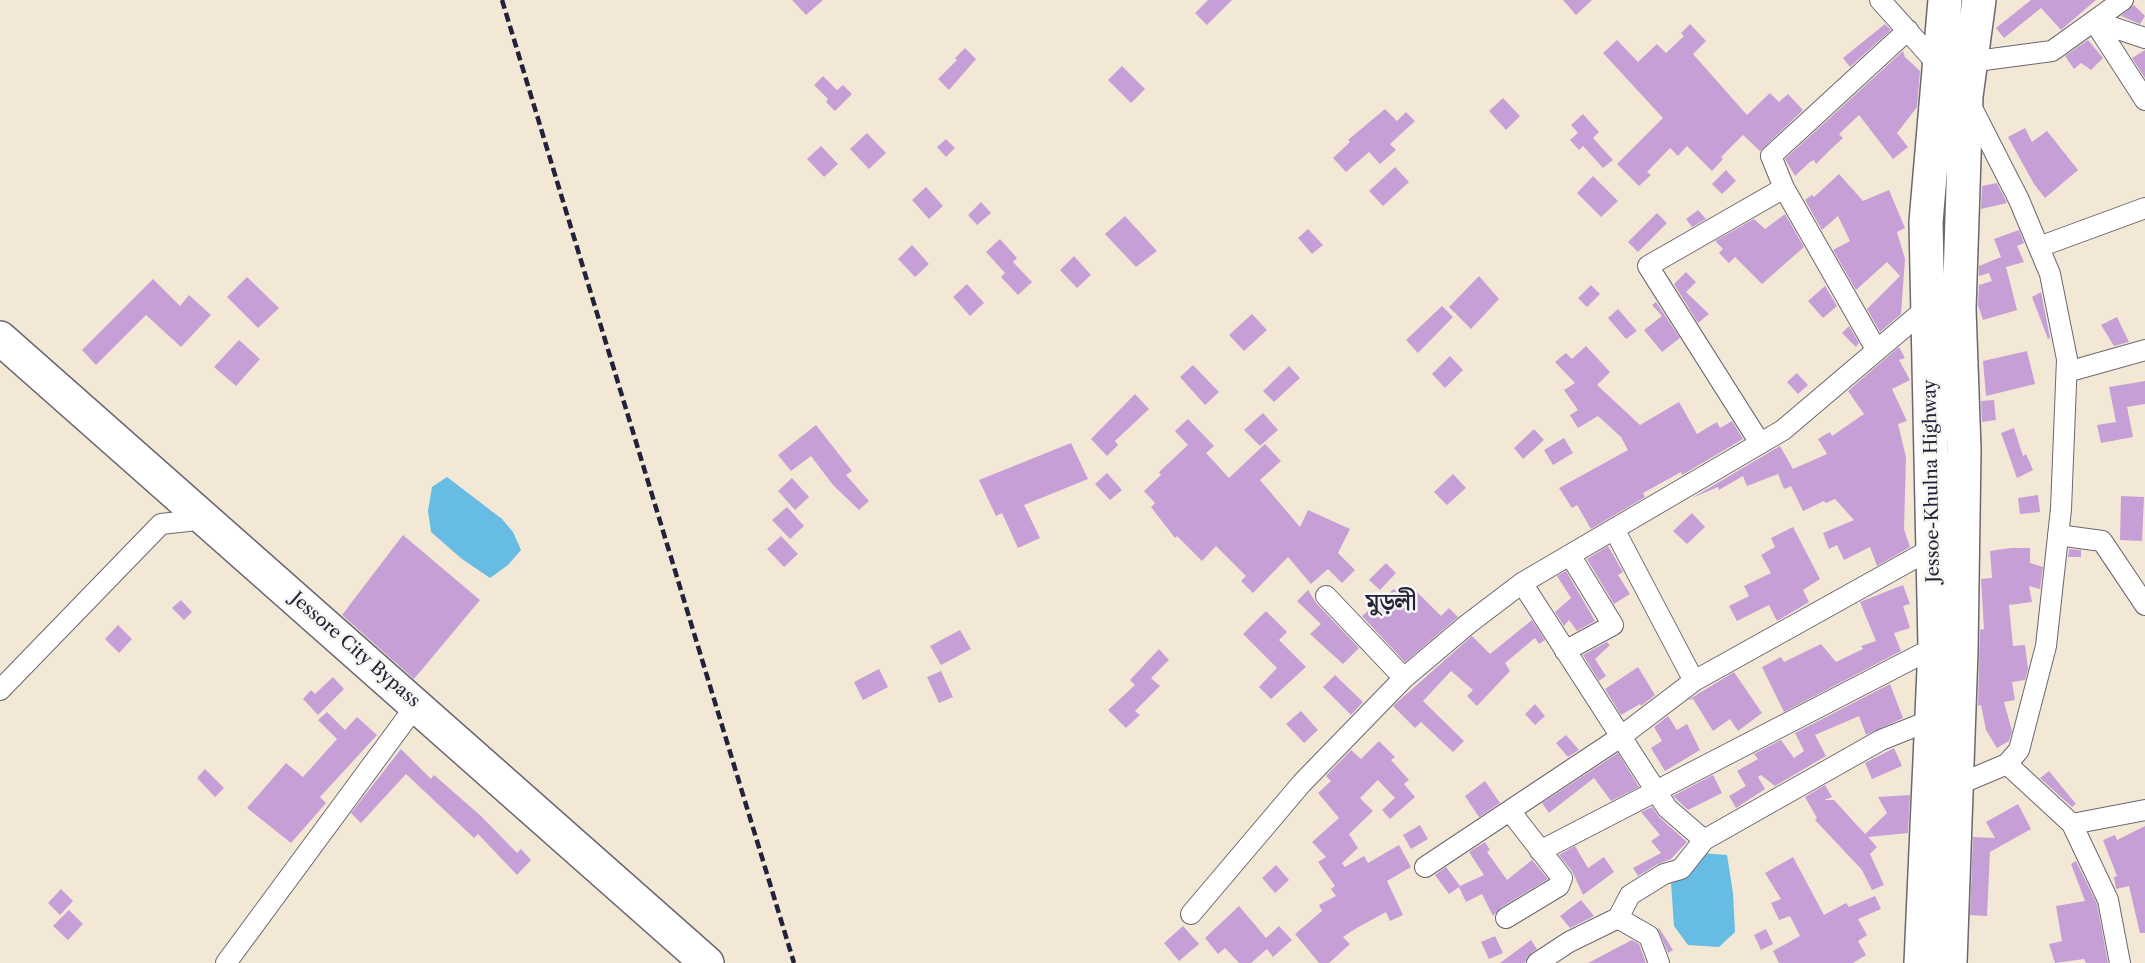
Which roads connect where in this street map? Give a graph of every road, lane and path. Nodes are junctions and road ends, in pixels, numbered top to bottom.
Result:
1 (1880, 0) edge
2 (1945, 0) edge
3 (1978, 0) edge
4 (2124, 0) edge
5 (2094, 21) junction
6 (1908, 30) junction
7 (2145, 38) edge
8 (1955, 65) junction
9 (1966, 96) junction
10 (2145, 100) edge
11 (1784, 188) junction
12 (2145, 208) edge
13 (2039, 247) junction
14 (1928, 307) junction
15 (0, 338) edge
16 (1876, 350) junction
17 (2145, 350) edge
18 (2067, 372) junction
19 (1760, 443) junction
20 (206, 519) junction
21 (1614, 529) junction
22 (2058, 535) junction
23 (1933, 548) junction
24 (1570, 555) junction
25 (1522, 583) junction
26 (1326, 596) dead end
27 (2145, 605) edge
28 (1935, 647) junction
29 (1565, 651) junction
30 (1404, 678) junction
31 (1694, 681) junction
32 (0, 690) edge
33 (417, 704) junction
34 (1931, 720) junction
35 (1619, 738) junction
36 (2007, 764) junction
37 (1942, 791) junction
38 (2145, 810) edge
39 (1510, 811) junction
40 (2072, 824) junction
41 (1704, 840) junction
42 (1540, 851) junction
43 (1425, 867) dead end
44 (1191, 914) dead end
45 (1506, 918) dead end
46 (1618, 918) junction
47 (226, 963) edge
48 (707, 963) edge
49 (1537, 963) edge
50 (1659, 963) edge
51 (1921, 963) edge
52 (1950, 963) edge
53 (2120, 963) edge

1 - 6 street
2 - 8 highway, Jessoe-Khulna Highway
3 - 8 highway, Jessoe-Khulna Highway
4 - 5 street
5 - 7 street
5 - 8 street
5 - 10 street
6 - 8 street
6 - 11 street
8 - 9 highway, Jessoe-Khulna Highway
8 - 14 highway, Jessoe-Khulna Highway
9 - 13 street
9 - 37 highway, Jessoe-Khulna Highway
11 - 16 street
11 - 19 street
12 - 13 street
13 - 18 street
14 - 16 street
14 - 23 highway, Jessoe-Khulna Highway
15 - 20 highway, Jessore City Bypass
16 - 19 street
17 - 18 street
18 - 22 street
19 - 21 street
20 - 32 street
20 - 33 highway, Jessore City Bypass
21 - 24 street
21 - 31 street
22 - 27 street
22 - 36 street
23 - 28 highway, Jessoe-Khulna Highway
23 - 31 street
24 - 25 street
24 - 29 street
25 - 29 street
25 - 30 street
26 - 30 street
28 - 34 highway, Jessoe-Khulna Highway
28 - 42 street
29 - 35 street
30 - 44 street
31 - 35 street
33 - 47 street
33 - 48 highway, Jessore City Bypass
34 - 37 highway, Jessoe-Khulna Highway
34 - 41 street
35 - 39 street
35 - 41 street
36 - 37 street
36 - 40 street
37 - 51 highway, Jessoe-Khulna Highway
37 - 52 highway, Jessoe-Khulna Highway
38 - 40 street
39 - 42 street
39 - 43 street
40 - 53 street
41 - 46 street
42 - 45 street
46 - 49 street
46 - 50 street

